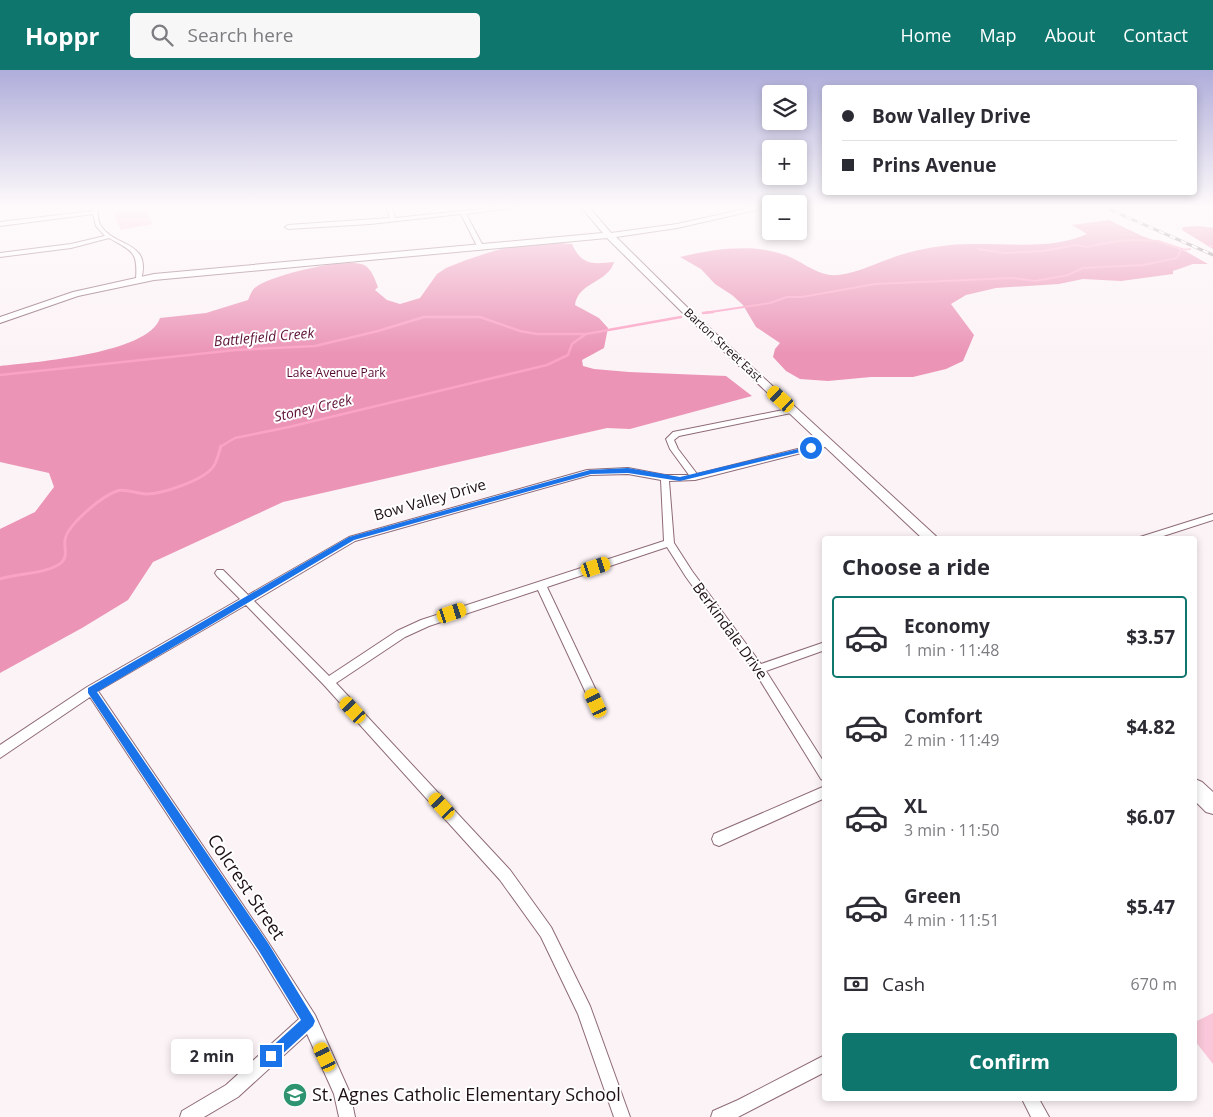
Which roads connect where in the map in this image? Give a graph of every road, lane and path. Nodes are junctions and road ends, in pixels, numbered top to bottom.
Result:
1 (137, 256) edge
2 (378, 256) edge
3 (630, 256) edge
4 (139, 279) junction
5 (0, 320) edge
6 (793, 410) junction
7 (830, 443) junction
8 (695, 477) junction
9 (665, 478) junction
10 (1213, 517) edge
11 (929, 536) edge
12 (1153, 536) edge
13 (669, 543) junction
14 (220, 572) dead end
15 (541, 584) junction
16 (245, 599) junction
17 (822, 647) edge
18 (759, 669) junction
19 (328, 682) junction
20 (91, 690) junction
21 (596, 703) dead end
22 (0, 752) edge
23 (822, 770) edge
24 (1197, 790) edge
25 (822, 793) edge
26 (1213, 805) edge
27 (719, 839) dead end
28 (309, 1021) junction
29 (822, 1065) edge
30 (1031, 1101) edge
31 (746, 1112) edge
32 (188, 1117) edge
33 (347, 1117) edge
34 (622, 1117) edge
35 (719, 1117) edge
36 (1041, 1117) edge

1 - 4 street
2 - 4 street
3 - 6 street, Barton Street East
4 - 5 street
6 - 7 street, Barton Street East
6 - 8 street
7 - 8 street, Bow Valley Drive
7 - 11 street, Barton Street East
8 - 9 street, Bow Valley Drive
9 - 13 street, Berkindale Drive
9 - 16 street, Bow Valley Drive
10 - 12 street
13 - 15 street
13 - 18 street, Berkindale Drive
14 - 16 street
15 - 19 street
15 - 21 street
16 - 19 street
16 - 20 street, Bow Valley Drive
17 - 18 street
18 - 23 street, Berkindale Drive
19 - 34 street
20 - 22 street, Bow Valley Drive
20 - 28 street, Colcrest Street
24 - 26 street
25 - 27 street
28 - 32 street
28 - 33 street, Colcrest Street
29 - 31 street
30 - 36 street
31 - 35 street

